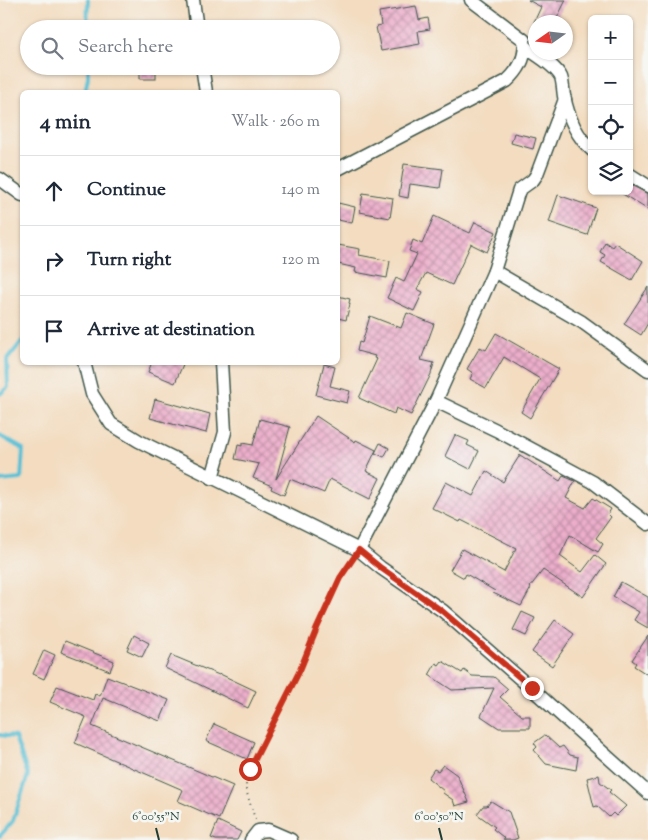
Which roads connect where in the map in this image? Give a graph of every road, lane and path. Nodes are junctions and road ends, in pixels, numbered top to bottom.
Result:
1 (193, 0) edge
2 (472, 0) edge
3 (487, 6) edge
4 (196, 20) edge
5 (526, 47) junction
6 (203, 75) edge
7 (206, 90) edge
8 (565, 99) junction
9 (588, 147) edge
10 (340, 168) edge
11 (633, 177) edge
12 (0, 179) edge
13 (648, 186) edge
14 (20, 194) edge
15 (494, 271) junction
16 (85, 365) edge
17 (221, 365) edge
18 (648, 370) edge
19 (436, 401) junction
20 (212, 478) junction
21 (648, 524) edge
22 (359, 550) junction
23 (648, 793) edge
24 (254, 835) edge
25 (291, 840) edge

1 - 4 street
2 - 3 street
3 - 5 street
5 - 8 street
5 - 10 street
6 - 7 street
8 - 9 street
8 - 15 street
11 - 13 street
12 - 14 street
15 - 18 street
15 - 19 street
16 - 20 street
17 - 20 street
19 - 21 street
19 - 22 street
20 - 22 street
22 - 23 street
22 - 24 path
24 - 25 street

